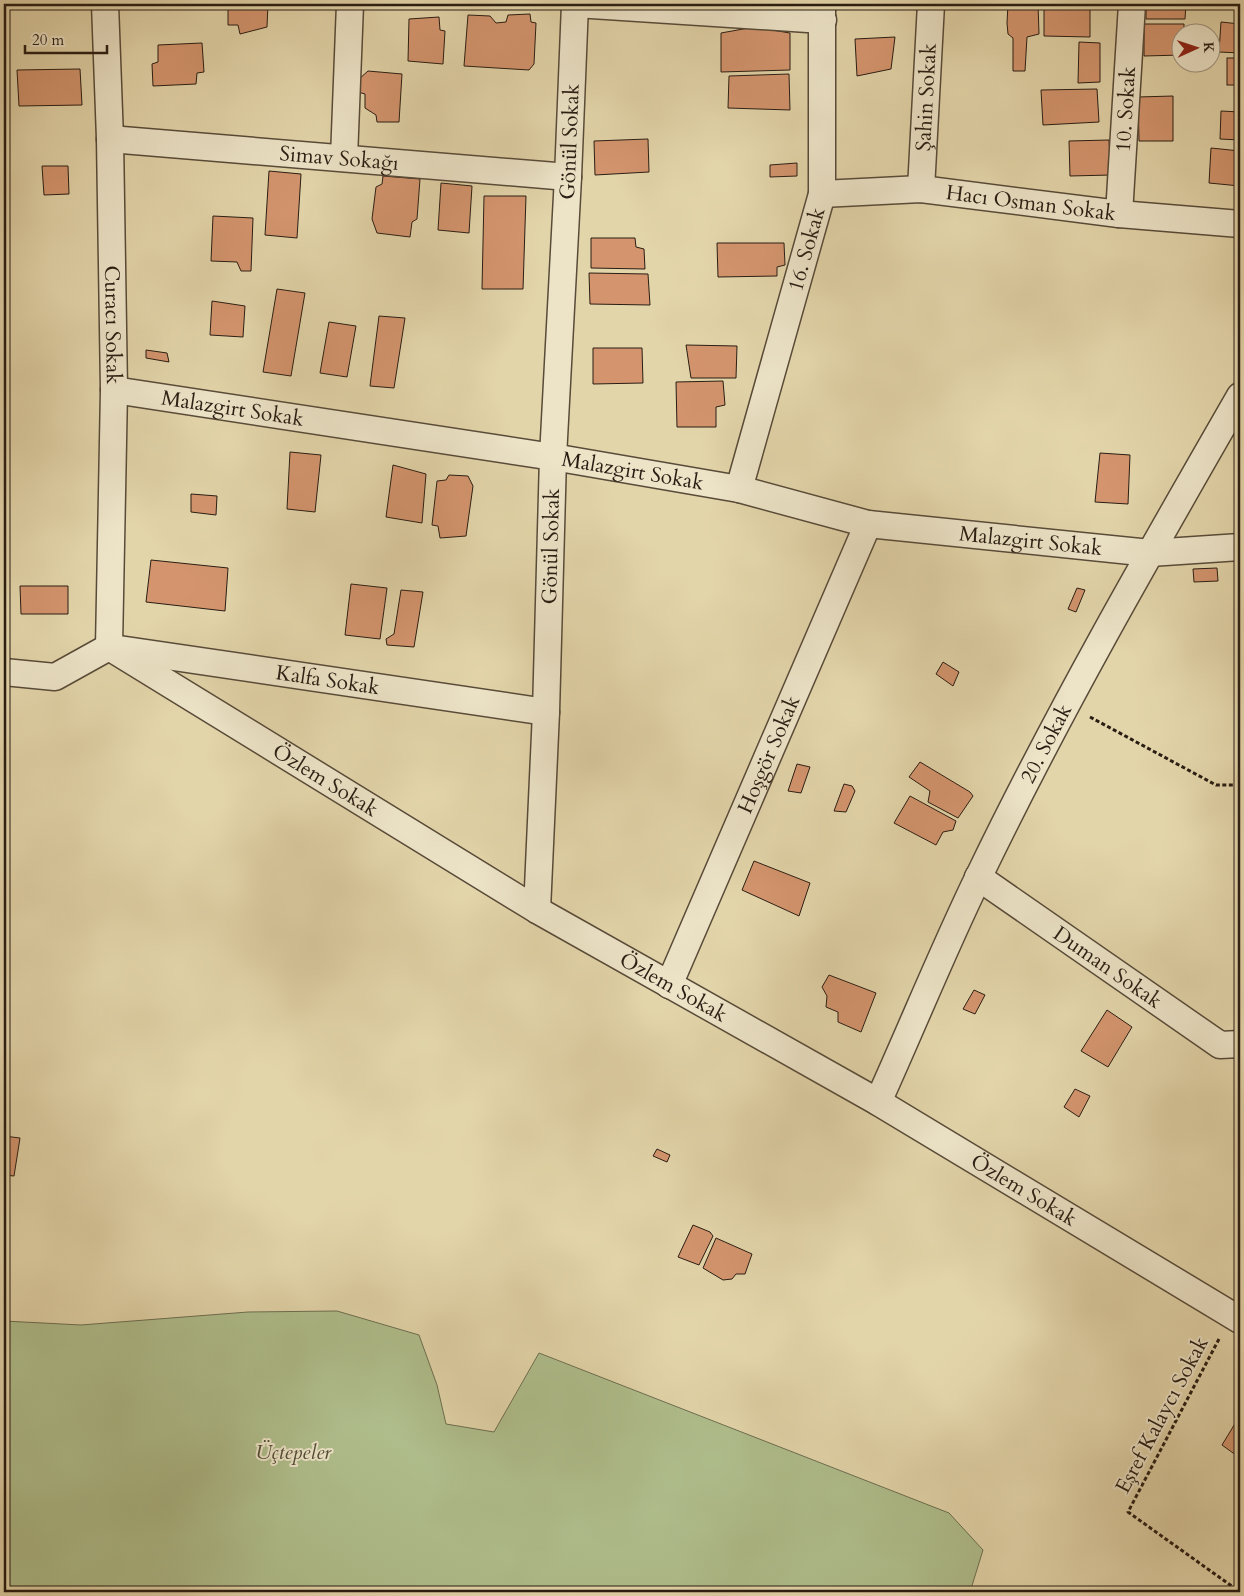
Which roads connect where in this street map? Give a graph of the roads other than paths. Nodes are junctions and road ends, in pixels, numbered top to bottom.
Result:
1 (104, 4) edge
2 (350, 4) edge
3 (576, 4) edge
4 (931, 4) edge
5 (1132, 4) edge
6 (822, 12) edge
7 (110, 139) junction
8 (344, 158) junction
9 (568, 177) junction
10 (921, 189) junction
11 (822, 194) junction
12 (1120, 214) junction
13 (1240, 224) edge
14 (114, 390) junction
15 (1240, 396) edge
16 (553, 457) junction
17 (740, 489) junction
18 (868, 524) junction
19 (1240, 547) edge
20 (1150, 553) junction
21 (109, 647) junction
22 (4, 672) edge
23 (546, 712) junction
24 (978, 877) junction
25 (538, 910) junction
26 (669, 984) junction
27 (1240, 1044) edge
28 (878, 1102) junction
29 (1236, 1318) edge

1 - 7 street, Curacı Sokak
2 - 8 street
3 - 6 street
3 - 9 street, Gönül Sokak
4 - 10 street, Şahin Sokak
5 - 12 street, 10. Sokak
6 - 11 street, 16. Sokak
7 - 8 street, Simav Sokağı
7 - 14 street, Curacı Sokak
8 - 9 street, Simav Sokağı
9 - 16 street, Gönül Sokak
10 - 11 street, Hacı Osman Sokak
10 - 12 street, Hacı Osman Sokak
11 - 17 street, 16. Sokak
12 - 13 street, Hacı Osman Sokak
14 - 16 street, Malazgirt Sokak
14 - 21 street, Curacı Sokak
15 - 20 street, 20. Sokak
16 - 17 street, Malazgirt Sokak
16 - 23 street, Gönül Sokak
17 - 18 street, Malazgirt Sokak
18 - 20 street, Malazgirt Sokak
18 - 26 street, Hoşgör Sokak
19 - 20 street, Malazgirt Sokak
20 - 24 street, 20. Sokak
21 - 22 street
21 - 23 street, Kalfa Sokak
21 - 25 street, Özlem Sokak
23 - 25 street, Gönül Sokak
24 - 27 street, Duman Sokak
24 - 28 street, 20. Sokak
25 - 26 street, Özlem Sokak
26 - 28 street, Özlem Sokak
28 - 29 street, Özlem Sokak

